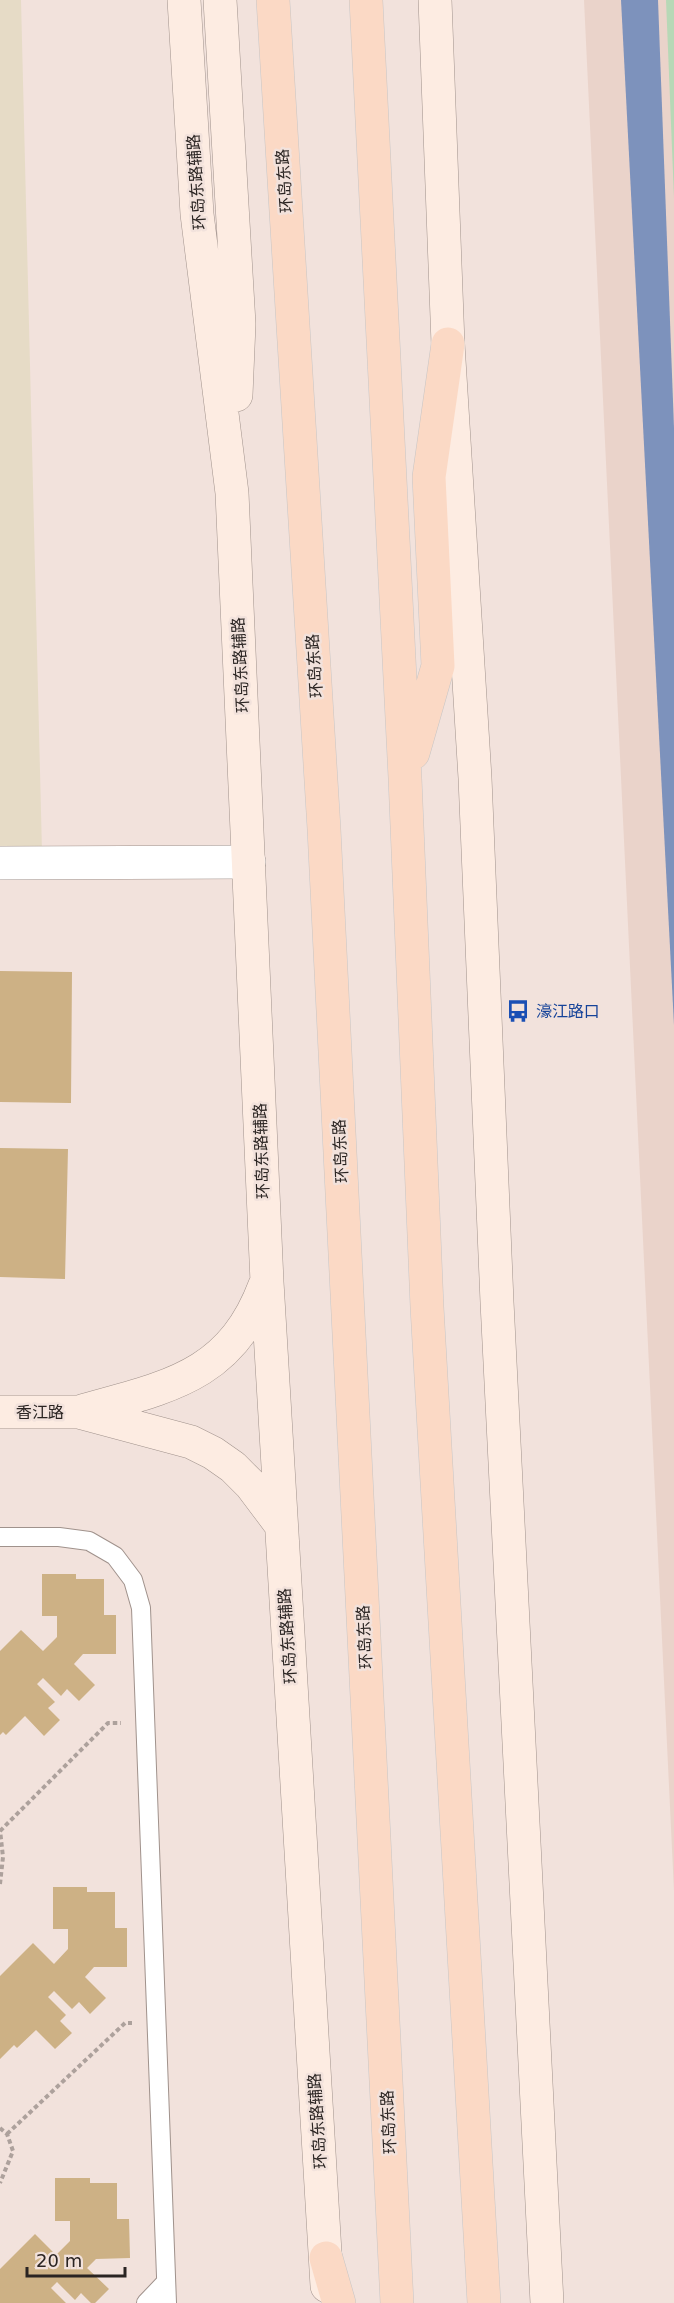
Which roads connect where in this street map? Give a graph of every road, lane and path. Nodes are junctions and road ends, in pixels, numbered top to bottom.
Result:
1 (184, 0) edge
2 (220, 0) edge
3 (273, 0) edge
4 (366, 0) edge
5 (435, 0) edge
6 (448, 344) junction
7 (232, 493) junction
8 (405, 778) junction
9 (249, 862) junction
10 (0, 863) edge
11 (267, 1282) junction
12 (0, 1412) edge
13 (79, 1412) junction
14 (281, 1525) junction
15 (0, 1537) edge
16 (145, 1722) junction
17 (0, 1830) edge
18 (0, 1884) edge
19 (157, 2023) junction
20 (0, 2128) edge
21 (7, 2134) junction
22 (0, 2183) edge
23 (326, 2258) junction
24 (166, 2282) junction
25 (146, 2303) edge
26 (167, 2303) edge
27 (327, 2303) edge
28 (339, 2303) edge
29 (397, 2303) edge
30 (484, 2303) edge
31 (547, 2303) edge

1 - 7 main road, 环岛东路辅路
2 - 7 main road
3 - 29 main road, 环岛东路
4 - 8 main road
5 - 6 main road
6 - 8 main road
6 - 31 main road
7 - 9 main road, 环岛东路辅路
8 - 30 main road
9 - 10 street
9 - 11 main road, 环岛东路辅路
11 - 13 main road
11 - 14 main road, 环岛东路辅路
12 - 13 main road, 香江路
13 - 14 main road
14 - 23 main road, 环岛东路辅路
15 - 16 lane
16 - 17 path
16 - 19 lane
17 - 18 path
19 - 21 path
19 - 24 lane
20 - 21 path
21 - 22 path
23 - 27 main road, 环岛东路辅路
23 - 28 main road
24 - 25 lane
24 - 26 lane

